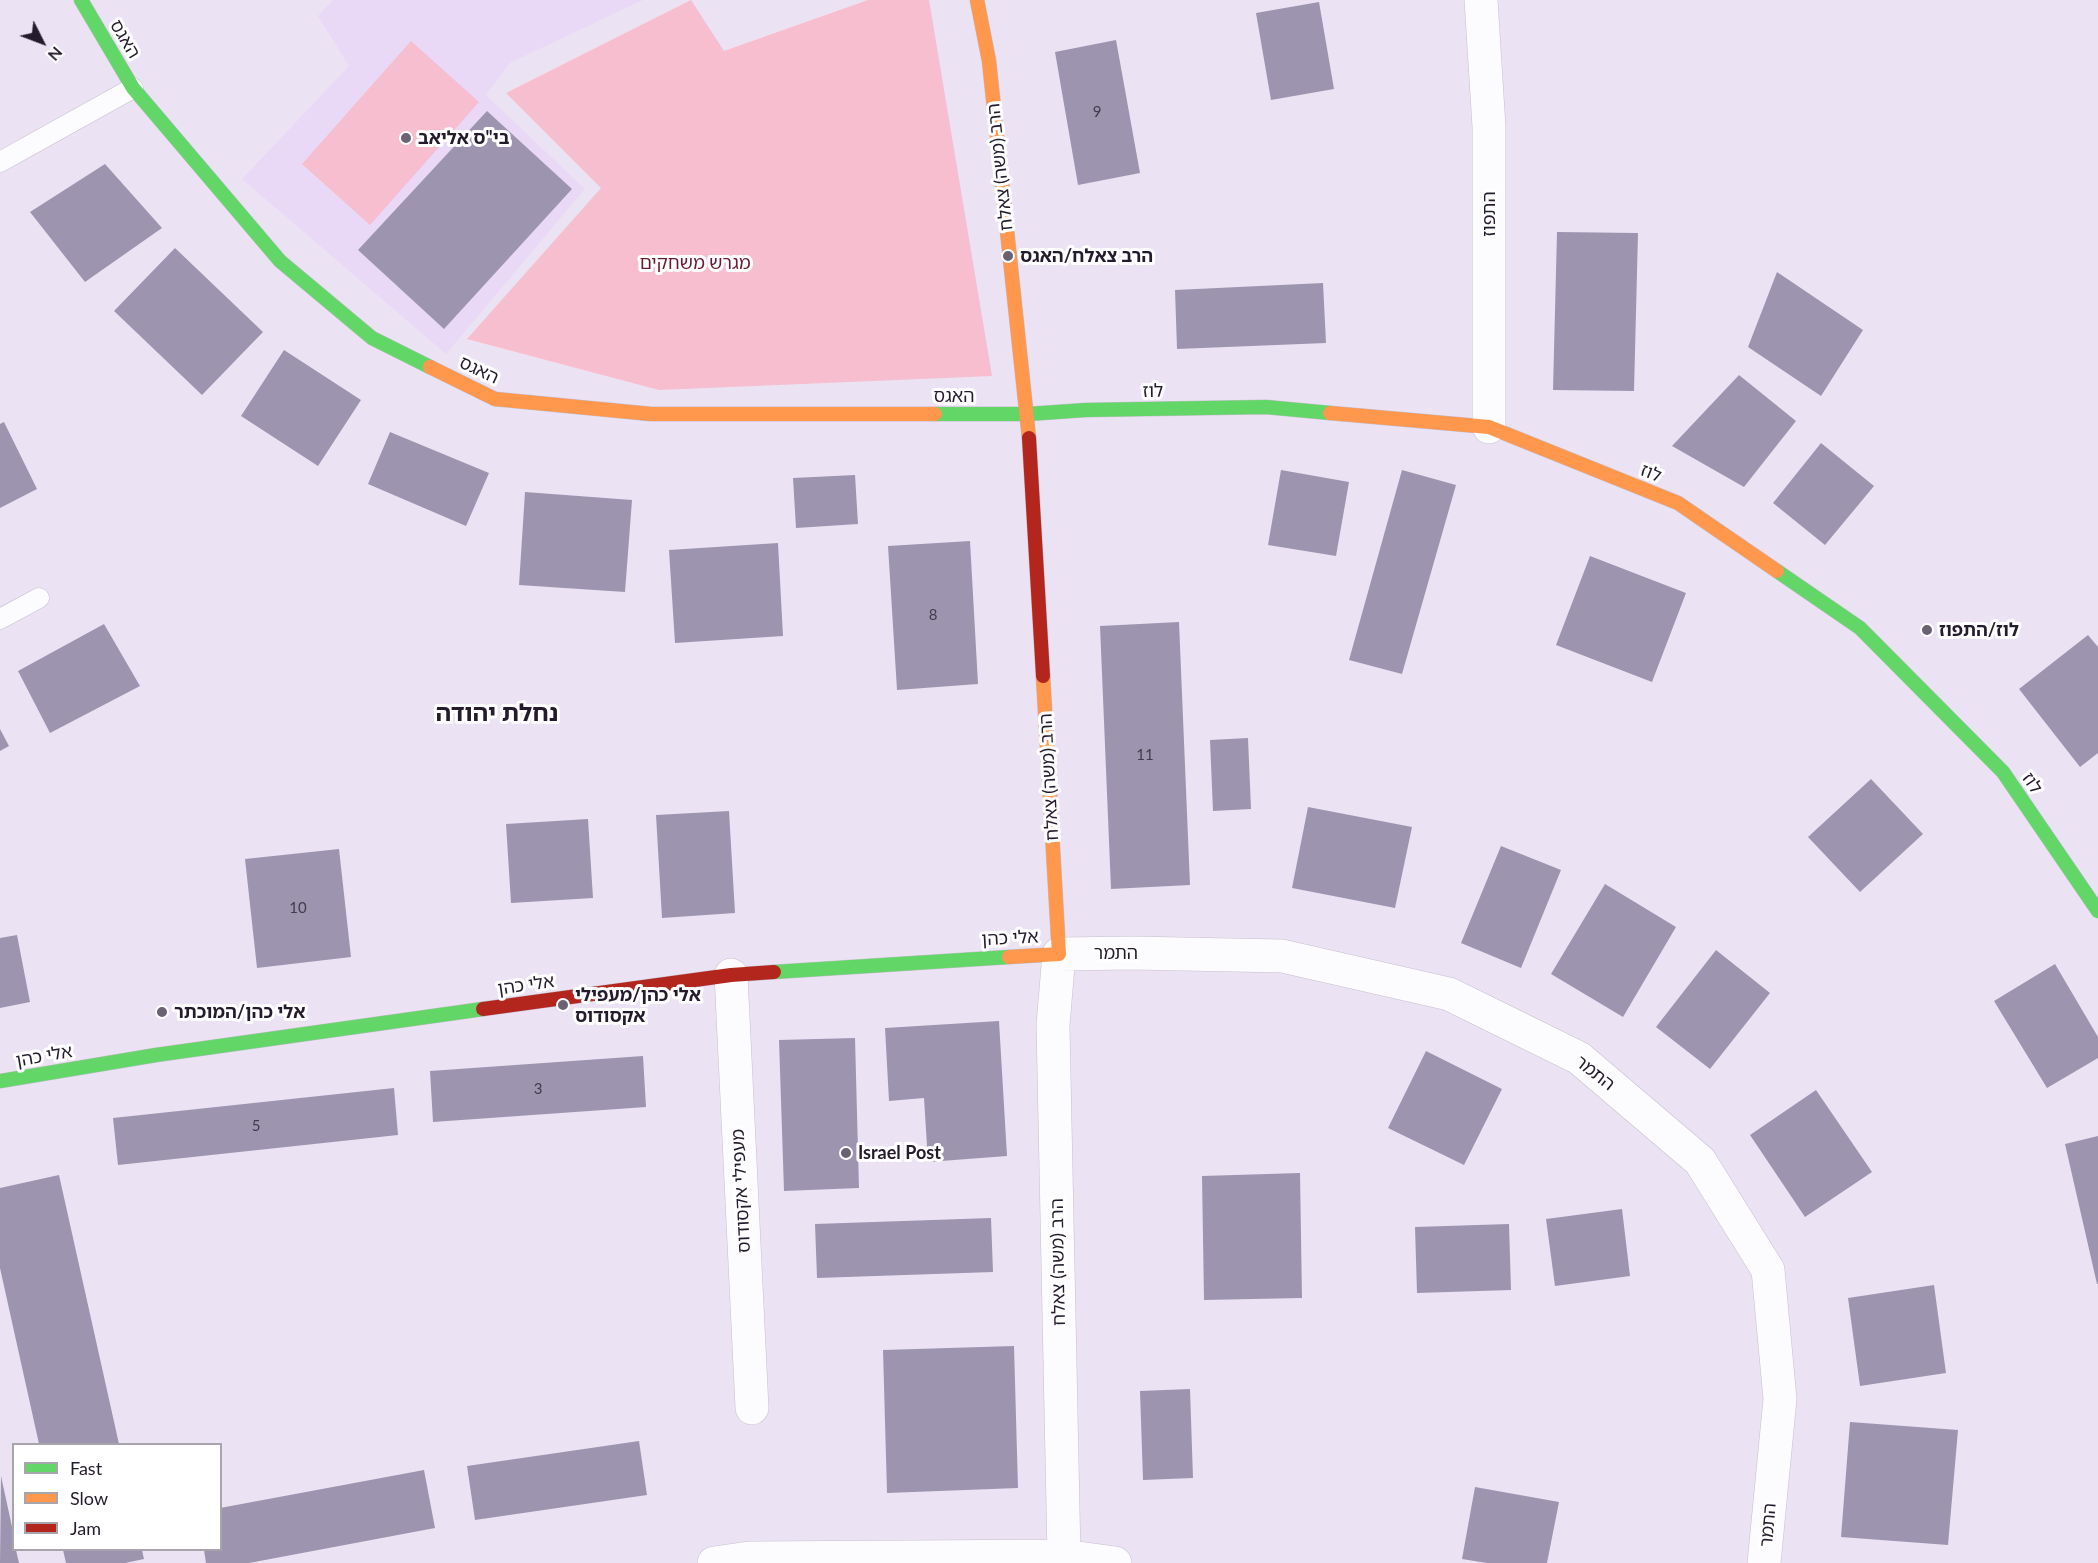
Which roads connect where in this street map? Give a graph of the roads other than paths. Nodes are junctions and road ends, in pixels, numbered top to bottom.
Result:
1 (81, 0) edge
2 (977, 0) edge
3 (1481, 0) edge
4 (134, 88) junction
5 (0, 162) edge
6 (1028, 414) junction
7 (1489, 428) junction
8 (39, 598) dead end
9 (0, 619) edge
10 (2098, 911) edge
11 (1059, 954) junction
12 (731, 975) junction
13 (0, 1081) edge
14 (752, 1408) dead end
15 (1064, 1556) junction
16 (714, 1563) edge
17 (1115, 1563) edge
18 (1764, 1563) edge

1 - 4 street, האגס
2 - 6 street, הרב (משה) צאלח
3 - 7 street, התפוז
4 - 5 lane
4 - 6 street, האגס
6 - 7 street, לוז
6 - 11 street, הרב (משה) צאלח
7 - 10 street, לוז
8 - 9 lane
11 - 12 street, אלי כהן
11 - 15 street, הרב (משה) צאלח
11 - 18 street, התמר
12 - 13 street, אלי כהן
12 - 14 street, מעפילי אקסודוס
15 - 16 street
15 - 17 street

